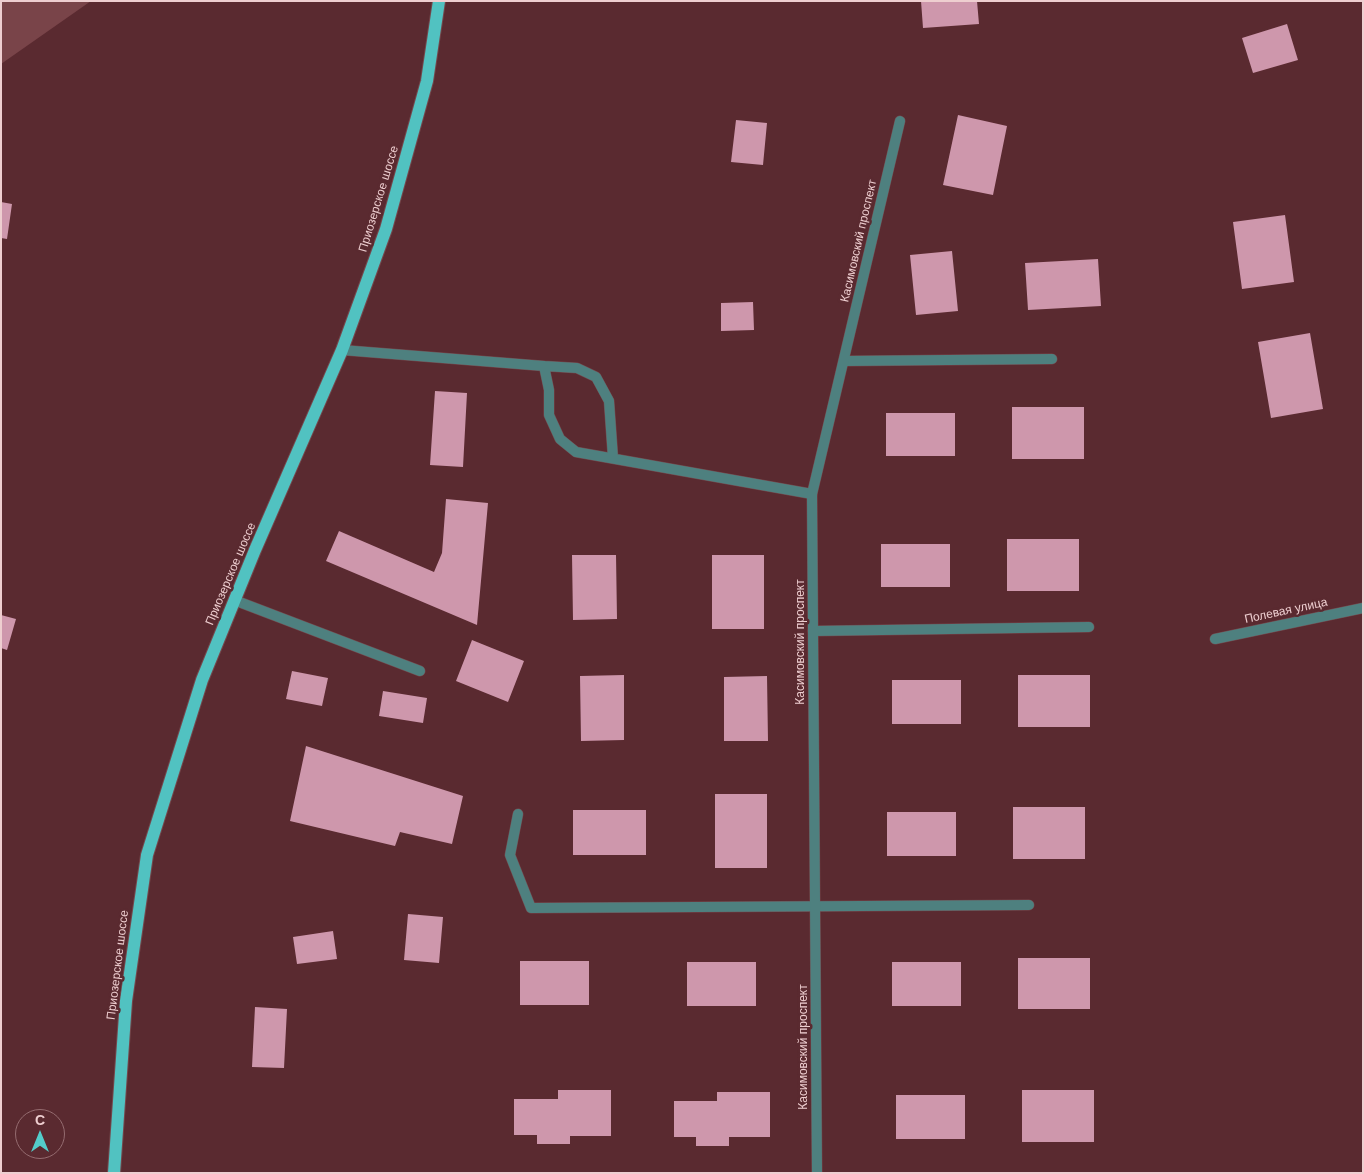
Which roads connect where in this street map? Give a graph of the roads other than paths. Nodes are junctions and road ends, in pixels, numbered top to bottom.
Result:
1 (439, 1) edge
2 (900, 120) dead end
3 (342, 350) junction
4 (1052, 359) dead end
5 (844, 361) junction
6 (544, 366) junction
7 (612, 458) junction
8 (812, 494) junction
9 (234, 600) junction
10 (1363, 608) edge
11 (1089, 627) dead end
12 (813, 631) junction
13 (1215, 639) dead end
14 (420, 671) dead end
15 (518, 814) dead end
16 (1029, 905) dead end
17 (815, 906) junction
18 (114, 1173) edge
19 (817, 1173) edge

1 - 3 main road, Приозерское шоссе
2 - 5 street, Касимовский проспект
3 - 6 street
3 - 9 main road, Приозерское шоссе
4 - 5 street
5 - 8 street, Касимовский проспект
6 - 7 street
6 - 7 street
7 - 8 street
8 - 12 street, Касимовский проспект
9 - 14 street
9 - 18 main road, Приозерское шоссе
10 - 13 street, Полевая улица
11 - 12 street
12 - 17 street, Касимовский проспект
15 - 17 street
16 - 17 street
17 - 19 street, Касимовский проспект

